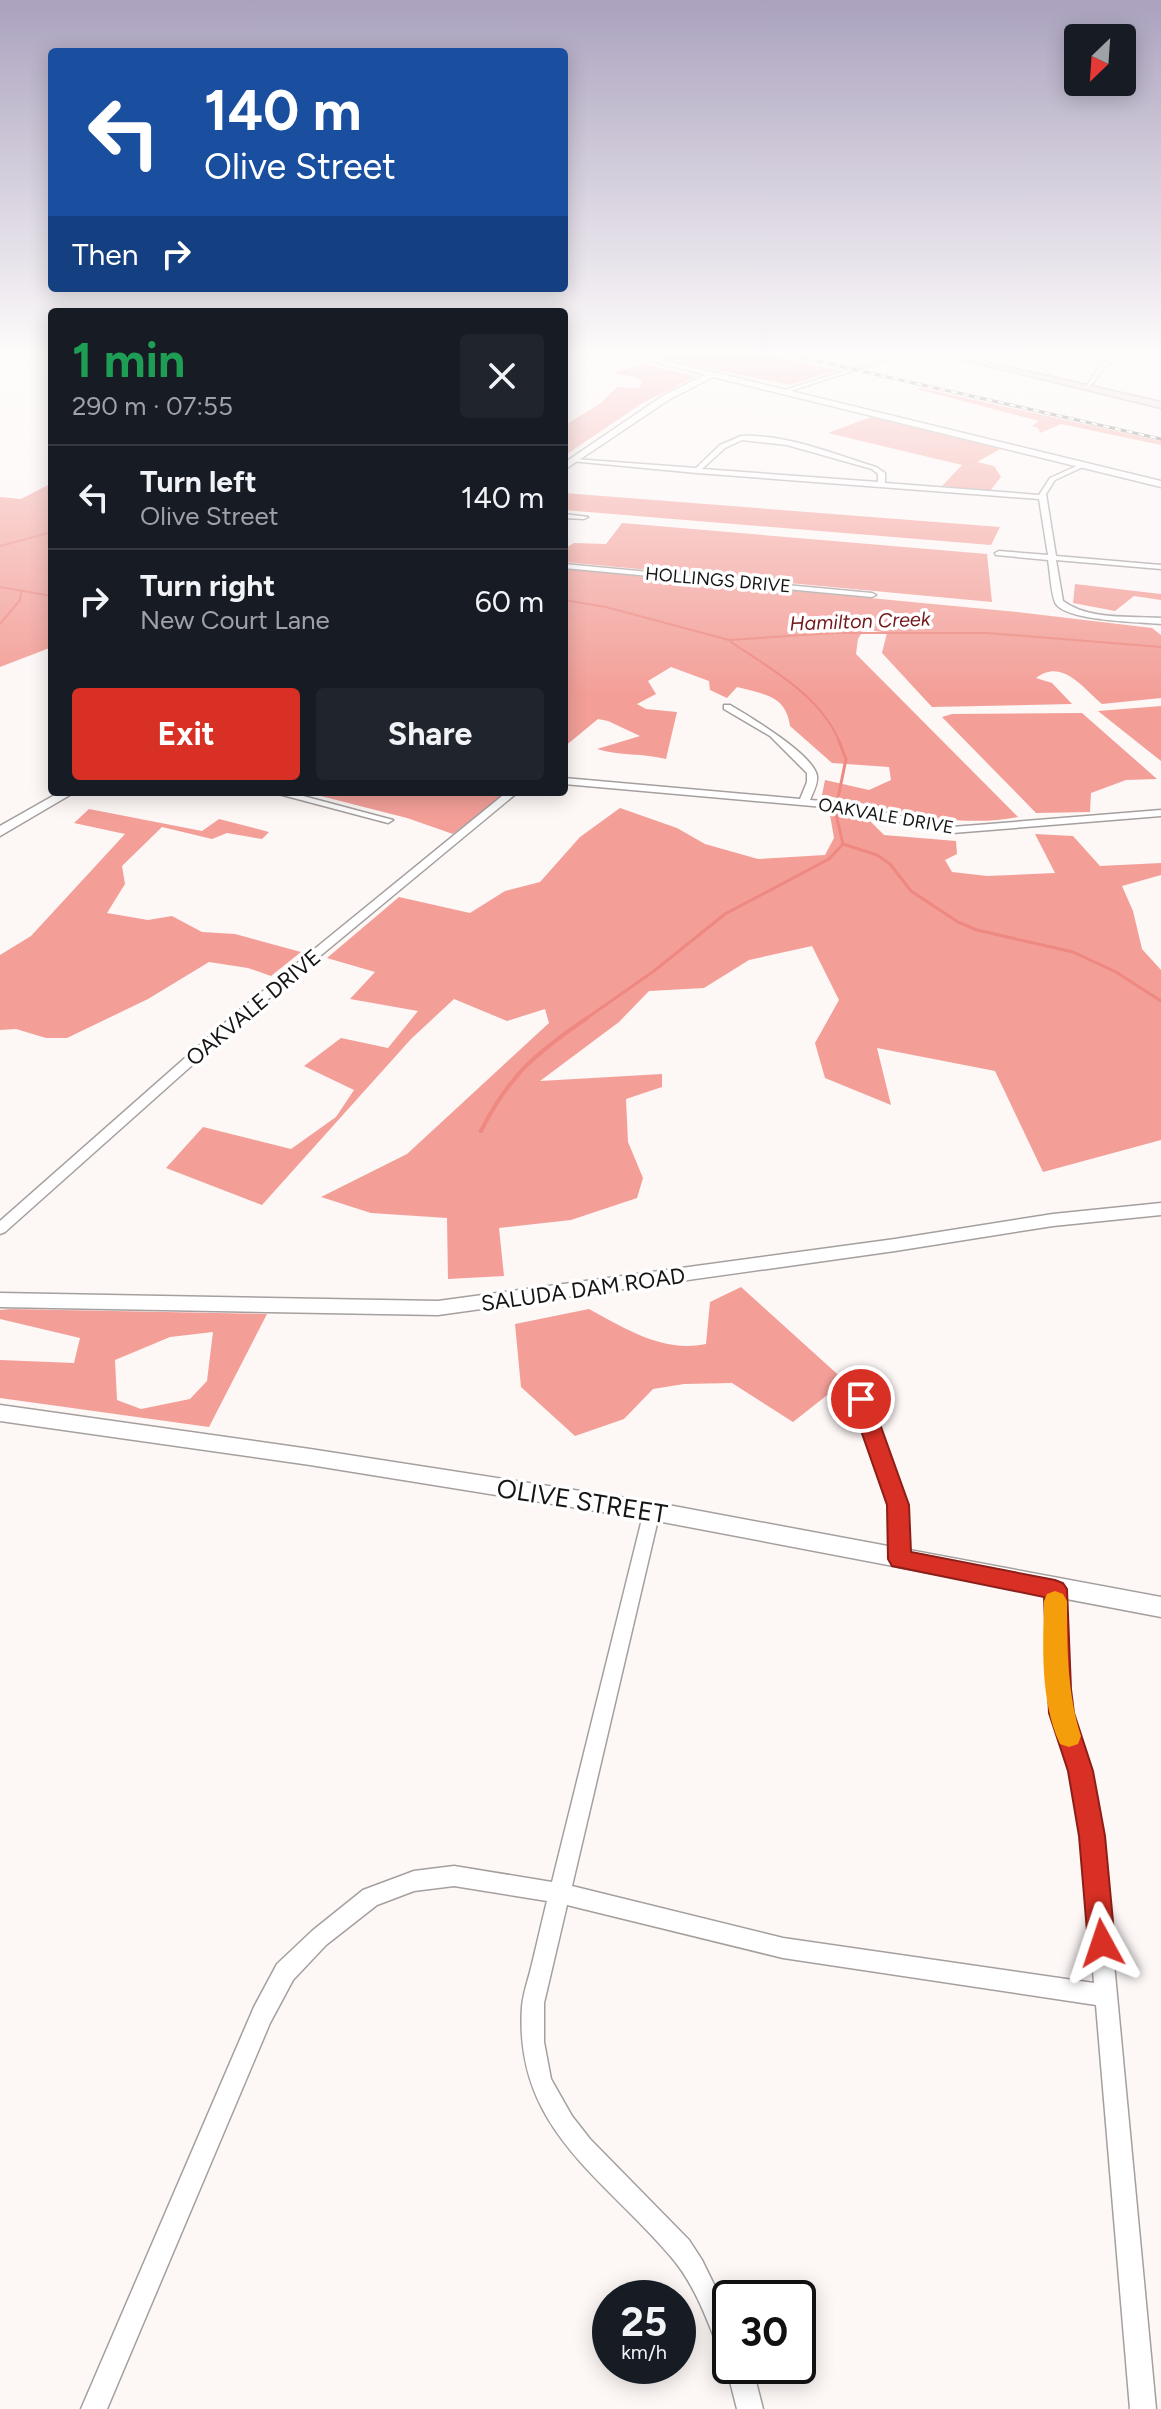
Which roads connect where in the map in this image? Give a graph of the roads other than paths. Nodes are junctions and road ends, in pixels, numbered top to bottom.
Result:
1 (678, 469) edge
2 (876, 469) edge
3 (1073, 469) edge
4 (1101, 469) edge
5 (697, 471) joint
6 (1161, 484) edge
7 (881, 485) junction
8 (1043, 497) junction
9 (568, 516) edge
10 (584, 517) dead end
11 (999, 553) dead end
12 (1054, 557) junction
13 (568, 566) edge
14 (1161, 567) edge
15 (872, 595) dead end
16 (1161, 621) edge
17 (727, 707) dead end
18 (568, 781) edge
19 (62, 796) edge
20 (292, 796) edge
21 (508, 796) edge
22 (804, 802) junction
23 (1161, 813) edge
24 (388, 820) dead end
25 (0, 832) edge
26 (1161, 1209) edge
27 (0, 1229) edge
28 (0, 1300) edge
29 (861, 1399) dead end
30 (0, 1413) edge
31 (652, 1511) junction
32 (900, 1559) junction
33 (1055, 1589) junction
34 (1161, 1607) edge
35 (559, 1893) junction
36 (1107, 1996) junction
37 (712, 2310) edge
38 (744, 2384) edge
39 (94, 2409) edge
40 (750, 2409) edge
41 (1143, 2409) edge

1 - 5 street
2 - 7 street
3 - 8 street
4 - 6 street
5 - 7 street
7 - 8 street
8 - 12 street
9 - 10 street
11 - 12 street
12 - 14 street
12 - 16 street
13 - 15 street, HOLLINGS DRIVE
17 - 22 street
18 - 22 street, OAKVALE DRIVE
19 - 25 street
20 - 24 street
21 - 27 street, OAKVALE DRIVE
22 - 23 street, OAKVALE DRIVE
26 - 28 street, SALUDA DAM ROAD
29 - 32 street
30 - 31 street, OLIVE STREET
31 - 32 street, OLIVE STREET
31 - 35 street
32 - 33 street, OLIVE STREET
33 - 34 street, OLIVE STREET
33 - 36 street
35 - 36 street
35 - 37 street
35 - 39 street
36 - 41 street
38 - 40 street

